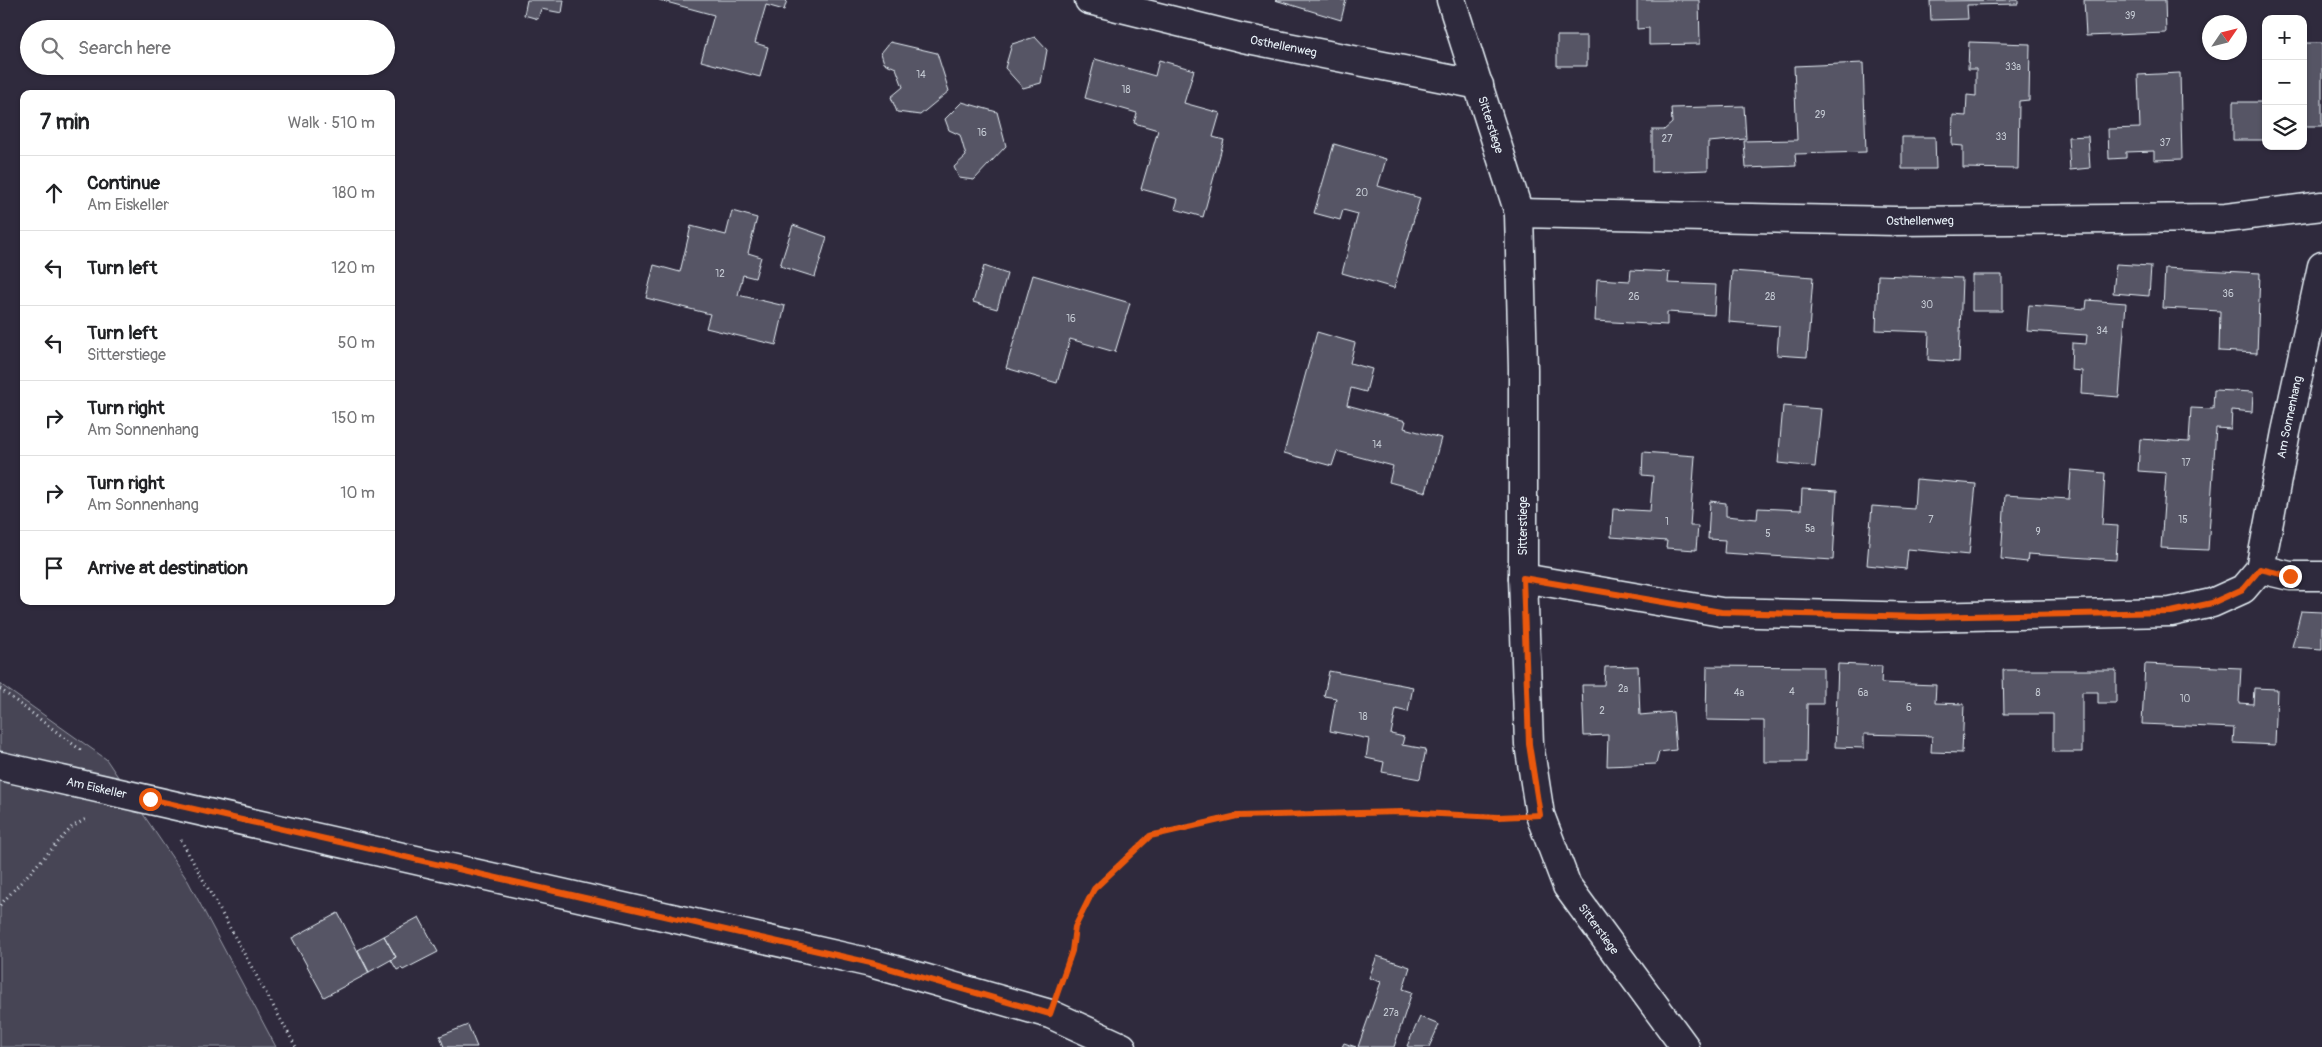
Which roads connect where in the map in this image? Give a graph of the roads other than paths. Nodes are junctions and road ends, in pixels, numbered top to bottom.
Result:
1 (1089, 0) edge
2 (1451, 0) edge
3 (1479, 85) junction
4 (2322, 206) edge
5 (1519, 214) junction
6 (2322, 266) edge
7 (2260, 569) junction
8 (2322, 576) edge
9 (1523, 578) junction
10 (0, 766) edge
11 (1122, 1047) edge
12 (1685, 1047) edge

1 - 3 street, Osthellenweg
2 - 3 street, Sitterstiege
3 - 5 street, Sitterstiege
4 - 5 street, Osthellenweg
5 - 9 street, Sitterstiege
6 - 7 street, Am Sonnenhang
7 - 8 street
7 - 9 street, Am Sonnenhang
9 - 12 street, Sitterstiege
10 - 11 street, Am Eiskeller

